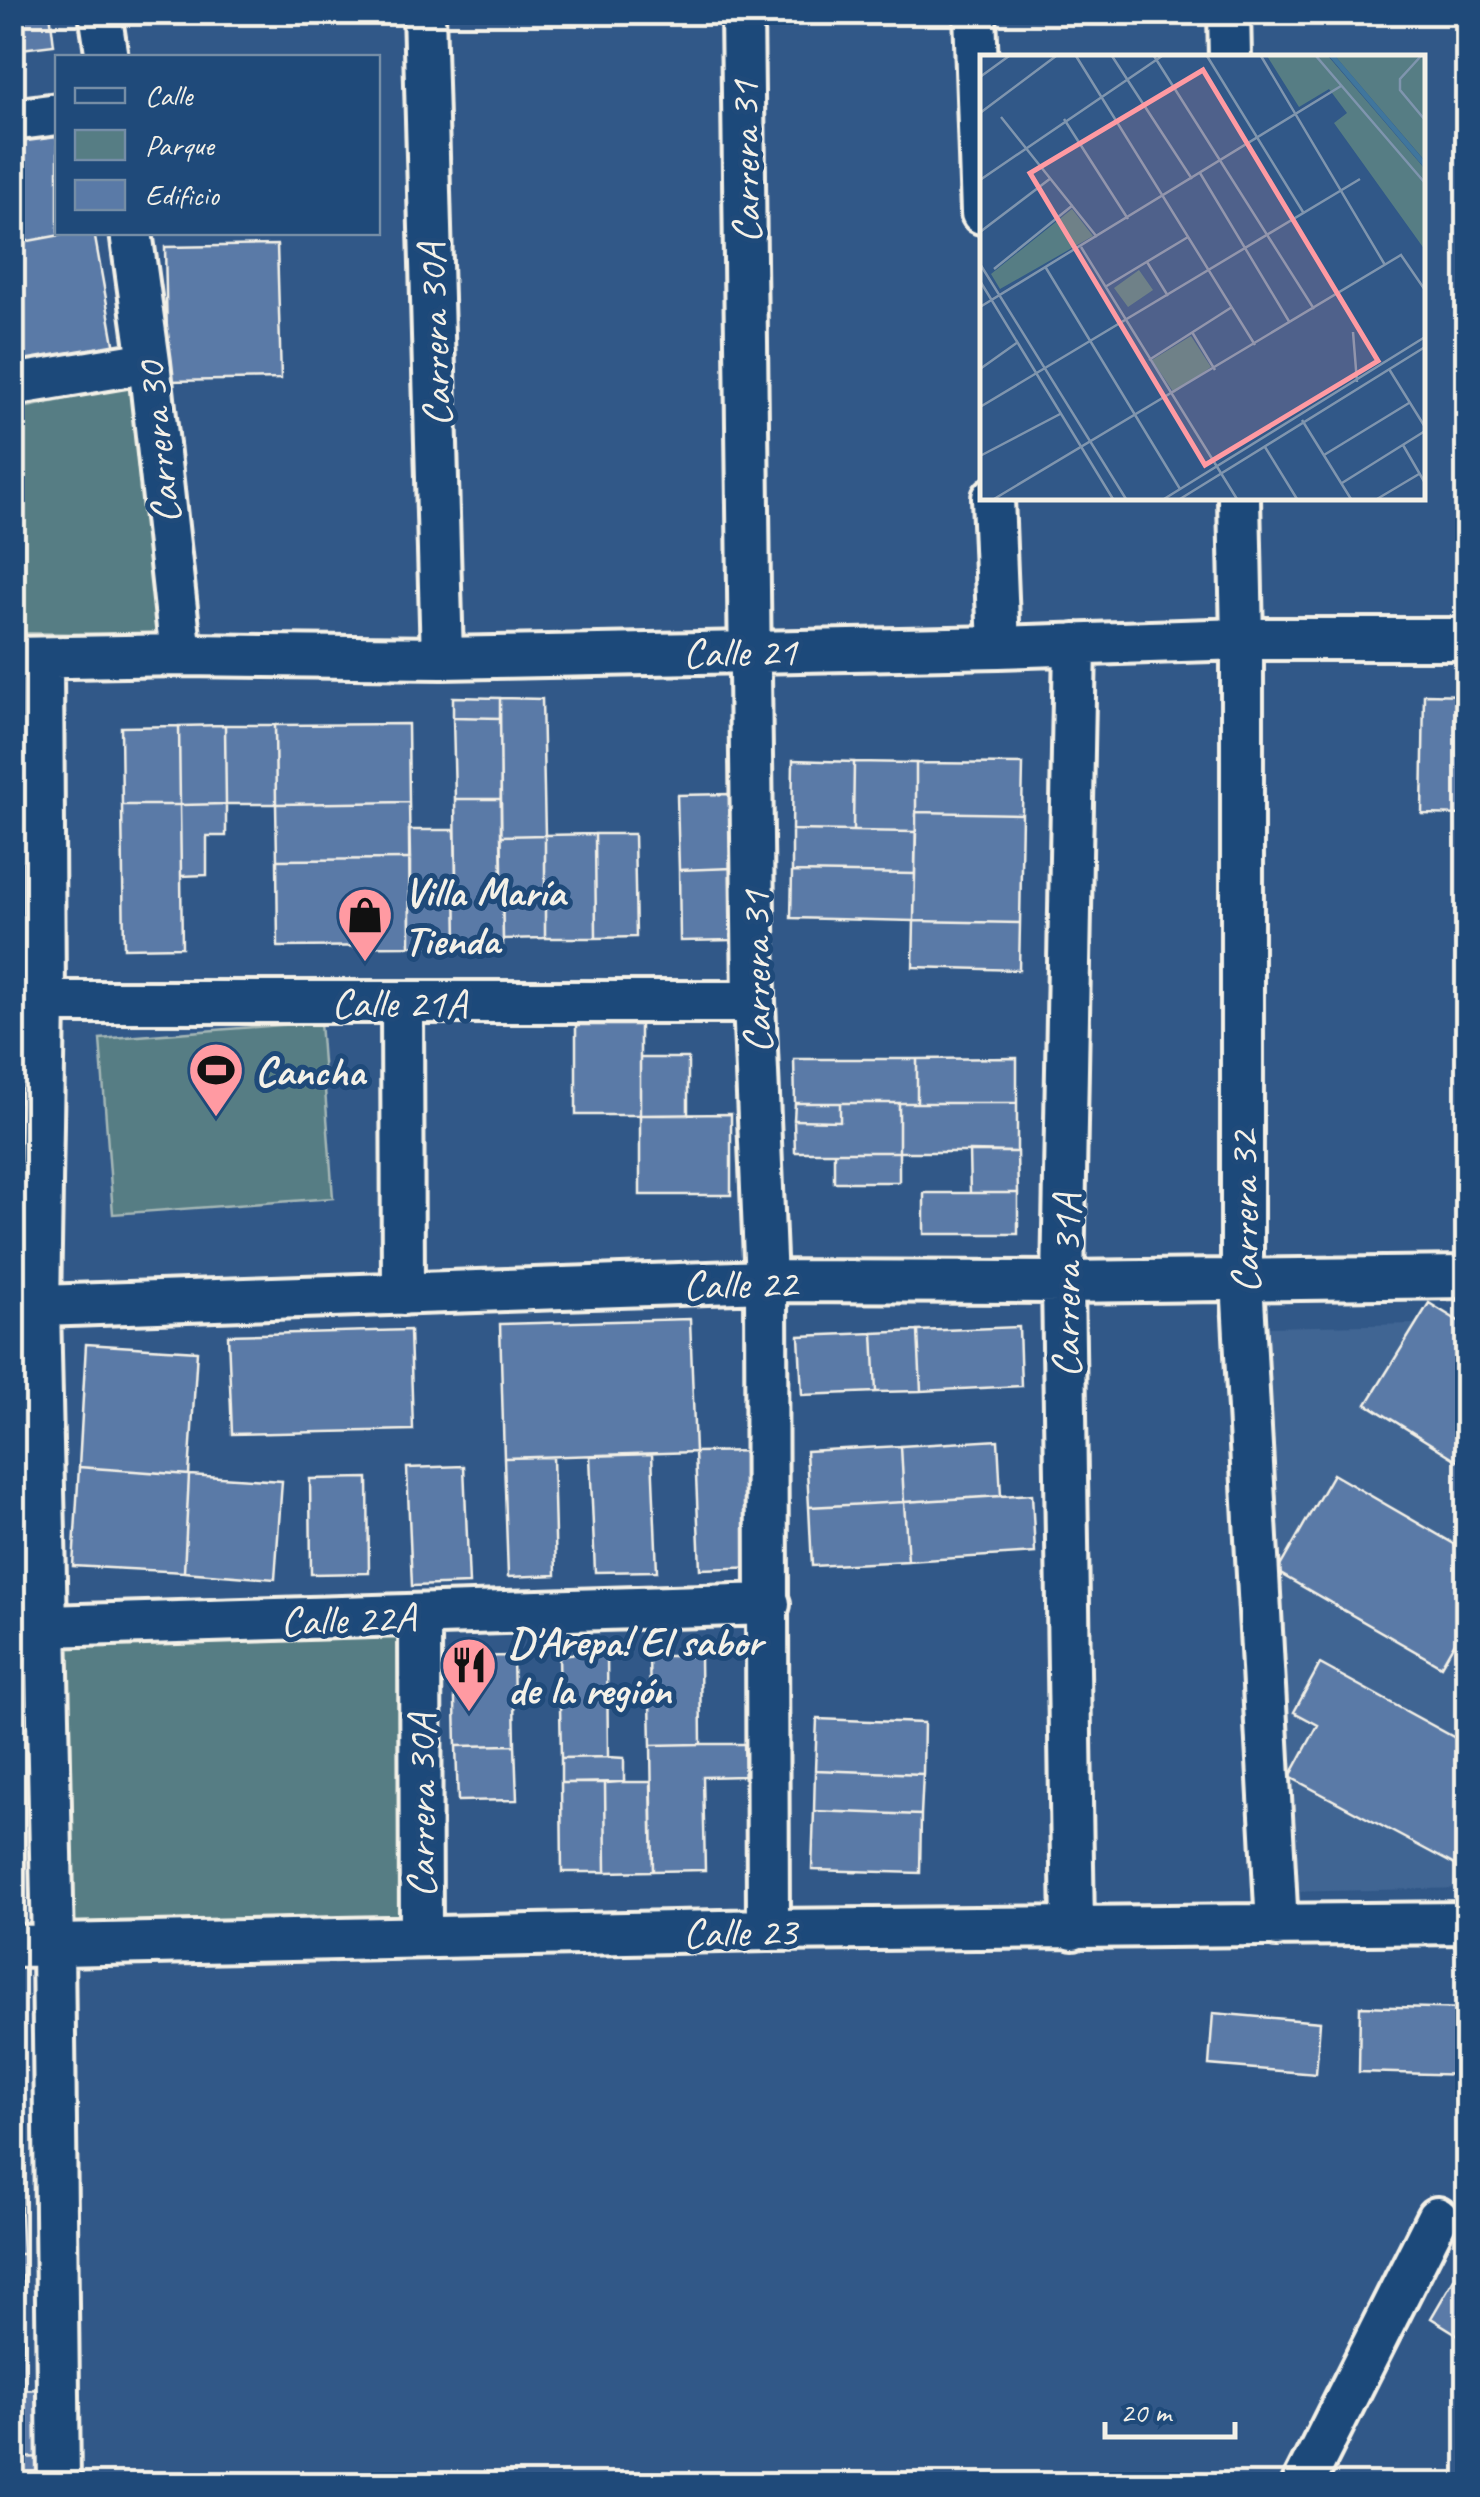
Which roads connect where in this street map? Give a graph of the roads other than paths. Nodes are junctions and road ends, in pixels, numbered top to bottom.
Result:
1 (100, 12) edge
2 (424, 12) edge
3 (742, 12) edge
4 (975, 12) edge
5 (1229, 12) edge
6 (106, 55) edge
7 (1230, 55) edge
8 (55, 114) edge
9 (12, 120) edge
10 (980, 156) edge
11 (131, 235) edge
12 (149, 362) junction
13 (12, 386) edge
14 (993, 500) edge
15 (1240, 500) edge
16 (1242, 639) junction
17 (1468, 639) edge
18 (1076, 644) junction
19 (998, 647) junction
20 (750, 651) junction
21 (180, 655) junction
22 (27, 658) edge
23 (442, 658) junction
24 (44, 1002) junction
25 (402, 1002) junction
26 (754, 1002) junction
27 (1468, 1277) edge
28 (1242, 1280) junction
29 (766, 1282) junction
30 (1063, 1282) junction
31 (403, 1294) junction
32 (26, 1307) edge
33 (769, 1604) junction
34 (420, 1616) junction
35 (48, 1626) junction
36 (1468, 1923) edge
37 (1278, 1926) junction
38 (1073, 1929) junction
39 (768, 1930) junction
40 (420, 1936) junction
41 (12, 1946) edge
42 (54, 1946) junction
43 (1436, 2218) dead end
44 (58, 2484) edge
45 (1304, 2484) edge

1 - 6 street
2 - 23 street, Carrera 30A
3 - 20 street, Carrera 31
4 - 10 street
5 - 7 street
8 - 9 street
11 - 12 street, Carrera 30
12 - 13 street
12 - 21 street, Carrera 30
14 - 19 street
15 - 16 street, Carrera 32
16 - 17 street, Calle 21
16 - 18 street, Calle 21
16 - 28 street, Carrera 32
18 - 19 street, Calle 21
18 - 30 street, Carrera 31A
19 - 20 street, Calle 21
20 - 23 street, Calle 21
20 - 26 street, Carrera 31
21 - 22 street, Calle 21
21 - 23 street, Calle 21
22 - 24 street
24 - 25 street, Calle 21A
24 - 32 street
25 - 26 street, Calle 21A
25 - 31 street
26 - 29 street, Carrera 31
27 - 28 street, Calle 22
28 - 30 street, Calle 22
28 - 37 street, Carrera 32
29 - 30 street, Calle 22
29 - 31 street, Calle 22
29 - 33 street, Carrera 31
30 - 38 street, Carrera 31A
31 - 32 street, Calle 22
32 - 35 street
33 - 34 street, Calle 22A
33 - 39 street, Carrera 31
34 - 35 street, Calle 22A
34 - 40 street, Carrera 30A
35 - 42 street
36 - 37 street, Calle 23
37 - 38 street, Calle 23
38 - 39 street, Calle 23
39 - 40 street, Calle 23
40 - 42 street, Calle 23
41 - 42 street, Calle 23
42 - 44 street
43 - 45 street

